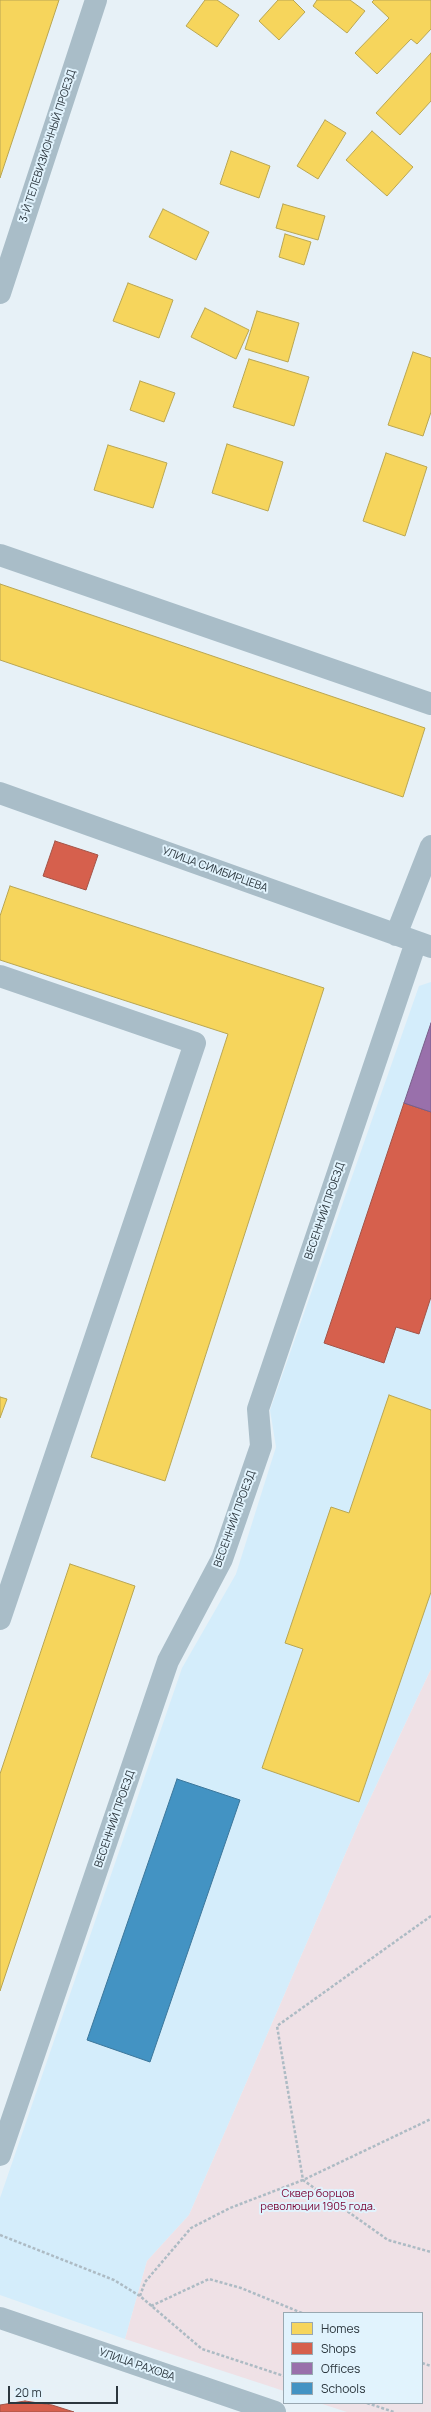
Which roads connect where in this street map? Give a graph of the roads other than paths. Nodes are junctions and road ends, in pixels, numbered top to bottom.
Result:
1 (96, 0) edge
2 (0, 293) edge
3 (0, 555) edge
4 (431, 704) edge
5 (1, 797) edge
6 (431, 846) edge
7 (414, 942) edge
8 (0, 976) edge
9 (0, 1619) edge
10 (0, 2155) edge
11 (0, 2318) edge
12 (275, 2412) edge

1 - 2 street, 3-Й ТЕЛЕВИЗИОННЫЙ ПРОЕЗД
3 - 4 street
5 - 7 street, УЛИЦА СИМБИРЦЕВА
6 - 7 street, ВЕСЕННИЙ ПРОЕЗД
7 - 10 street, ВЕСЕННИЙ ПРОЕЗД
8 - 9 street
11 - 12 street, УЛИЦА РАХОВА

